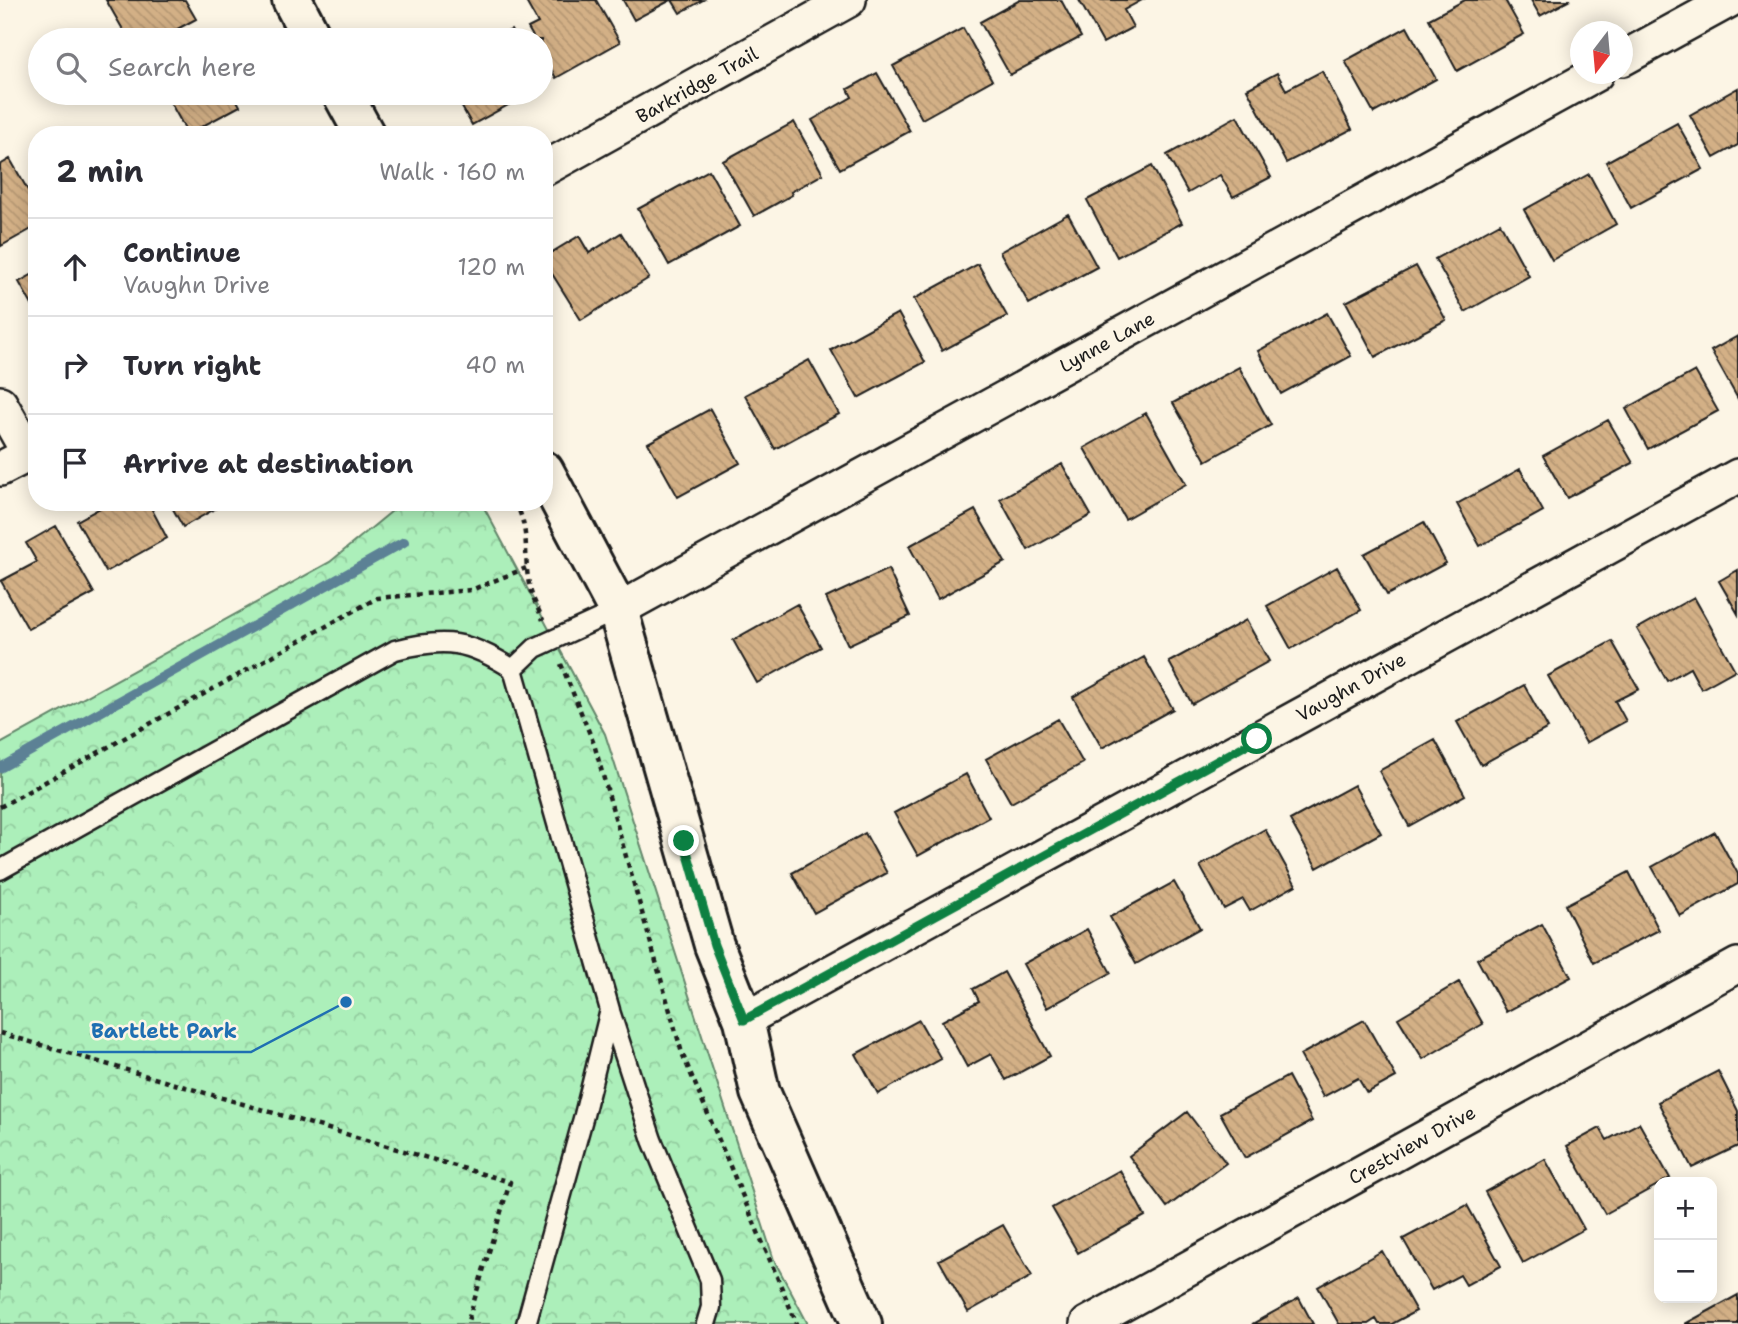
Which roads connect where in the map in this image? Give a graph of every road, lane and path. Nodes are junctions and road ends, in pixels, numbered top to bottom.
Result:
1 (292, 0) edge
2 (849, 0) edge
3 (1730, 0) edge
4 (307, 28) edge
5 (1633, 53) edge
6 (1578, 84) edge
7 (349, 105) edge
8 (360, 126) edge
9 (553, 164) edge
10 (0, 403) edge
11 (28, 445) edge
12 (28, 455) edge
13 (0, 470) edge
14 (1738, 476) edge
15 (553, 488) edge
16 (520, 511) edge
17 (526, 568) junction
18 (618, 610) junction
19 (551, 641) junction
20 (513, 669) junction
21 (0, 807) edge
22 (0, 870) edge
23 (1738, 965) edge
24 (610, 1010) junction
25 (744, 1020) junction
26 (0, 1034) edge
27 (467, 1324) edge
28 (526, 1324) edge
29 (706, 1324) edge
30 (797, 1324) edge
31 (862, 1324) edge
32 (1087, 1324) edge

1 - 4 street
2 - 9 street, Barkridge Trail
3 - 5 street
6 - 18 street, Lynne Lane
7 - 8 street
10 - 11 street
12 - 13 street
14 - 25 street, Vaughn Drive
15 - 18 street
16 - 17 path
17 - 19 path
17 - 21 path
18 - 19 lane
18 - 25 street
19 - 20 lane
19 - 30 path
20 - 22 lane
20 - 24 lane
23 - 32 street, Crestview Drive
24 - 28 lane
24 - 29 lane
25 - 31 street
26 - 27 path

